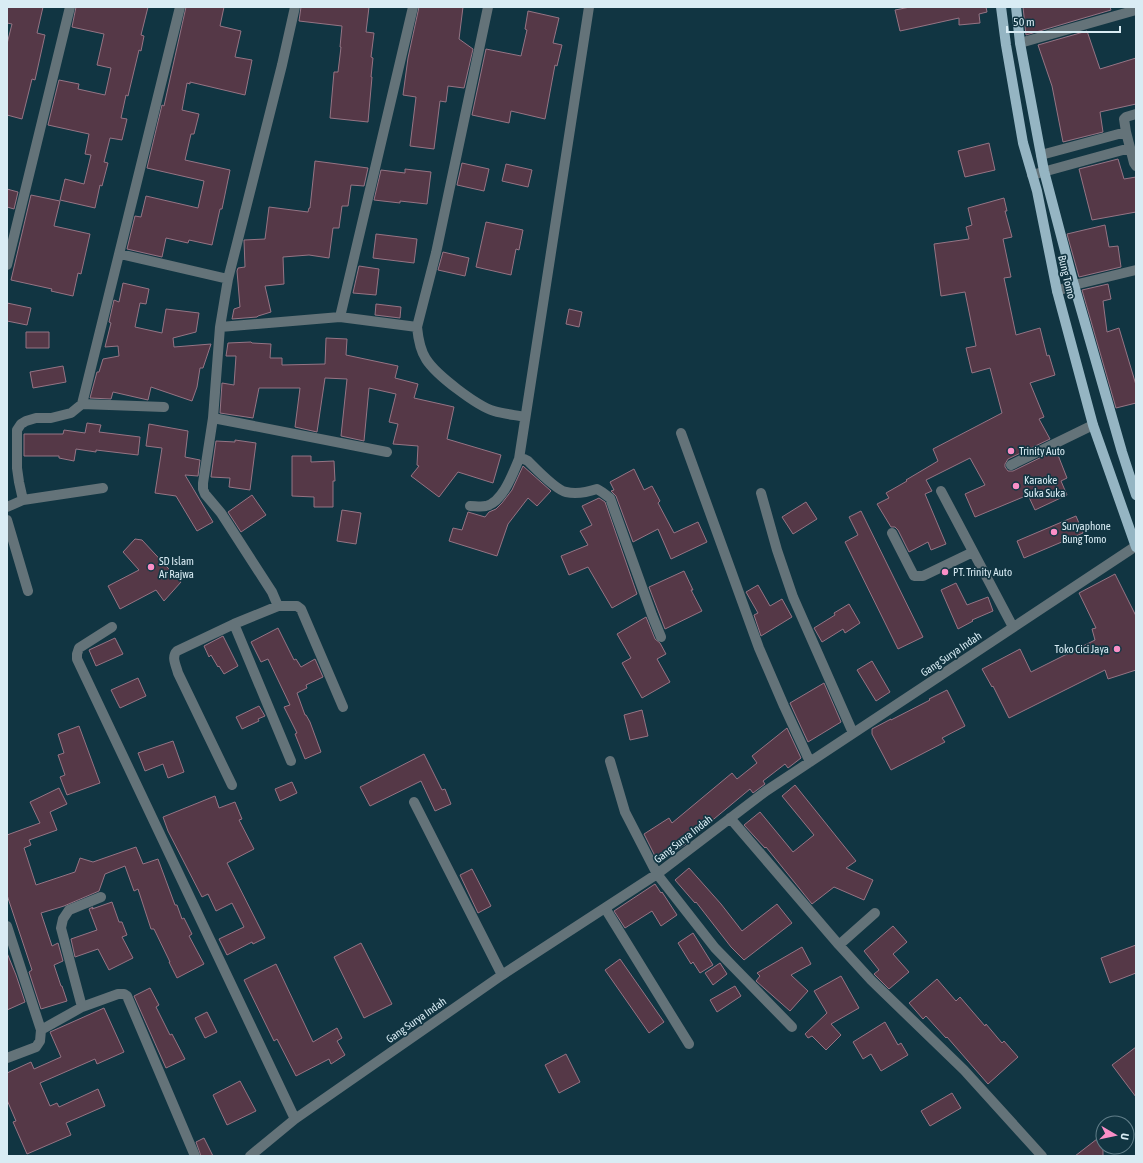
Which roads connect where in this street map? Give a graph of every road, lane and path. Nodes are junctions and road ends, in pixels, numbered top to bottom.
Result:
1 (70, 7) edge
2 (180, 7) edge
3 (295, 7) edge
4 (413, 7) edge
5 (488, 7) edge
6 (589, 7) edge
7 (1001, 7) edge
8 (1016, 7) edge
9 (1136, 10) edge
10 (1020, 43) junction
11 (1136, 114) edge
12 (1126, 132) junction
13 (1038, 139) junction
14 (1023, 143) junction
15 (1130, 148) junction
16 (1041, 155) junction
17 (1136, 166) edge
18 (1044, 171) junction
19 (1032, 175) junction
20 (120, 254) junction
21 (7, 265) edge
22 (1136, 270) edge
23 (228, 278) junction
24 (1074, 285) junction
25 (1057, 290) junction
26 (340, 318) junction
27 (220, 327) junction
28 (416, 327) junction
29 (82, 404) junction
30 (164, 407) dead end
31 (525, 417) junction
32 (213, 418) junction
33 (1093, 425) junction
34 (681, 434) dead end
35 (387, 452) dead end
36 (519, 459) junction
37 (1011, 465) dead end
38 (103, 488) dead end
39 (941, 491) dead end
40 (761, 493) dead end
41 (1136, 495) edge
42 (23, 500) junction
43 (470, 506) dead end
44 (7, 507) edge
45 (7, 520) edge
46 (892, 533) dead end
47 (1136, 546) edge
48 (973, 552) junction
49 (28, 591) dead end
50 (278, 606) junction
51 (234, 624) junction
52 (112, 627) dead end
53 (1013, 627) junction
54 (661, 637) dead end
55 (343, 707) dead end
56 (853, 733) junction
57 (291, 761) dead end
58 (610, 761) dead end
59 (810, 762) junction
60 (232, 785) dead end
61 (414, 802) dead end
62 (730, 818) junction
63 (657, 874) junction
64 (101, 897) dead end
65 (605, 908) junction
66 (875, 912) dead end
67 (7, 926) edge
68 (839, 945) junction
69 (502, 975) junction
70 (82, 1007) junction
71 (792, 1027) dead end
72 (41, 1030) junction
73 (689, 1044) dead end
74 (7, 1058) edge
75 (295, 1119) junction
76 (195, 1156) edge
77 (250, 1156) edge
78 (1042, 1156) edge

1 - 21 street
2 - 20 street
3 - 23 street
4 - 26 street
5 - 28 street
6 - 31 street
7 - 14 main road, Bung Tomo
8 - 10 main road, Bung Tomo
9 - 10 street
10 - 13 main road, Bung Tomo
11 - 12 street
12 - 15 street
12 - 16 street
13 - 14 main road
13 - 16 main road, Bung Tomo
14 - 19 main road, Bung Tomo
15 - 17 street
15 - 18 street
16 - 18 main road, Bung Tomo
18 - 19 street
18 - 24 main road, Bung Tomo
19 - 25 main road, Bung Tomo
20 - 23 street
20 - 29 street
22 - 24 street
23 - 27 street
24 - 25 street
24 - 41 main road, Bung Tomo
25 - 33 main road, Bung Tomo
26 - 27 street
26 - 28 street
27 - 32 street
28 - 31 street
29 - 30 street
29 - 42 street
31 - 36 street
32 - 35 street
32 - 50 street
33 - 37 street
33 - 47 main road, Bung Tomo
34 - 59 street
36 - 43 street
36 - 54 street
38 - 42 street
39 - 48 street
40 - 56 street
42 - 44 street
45 - 49 street
46 - 48 street
47 - 53 street, Gang Surya Indah
48 - 53 street
50 - 51 street
50 - 55 street
51 - 57 street
51 - 60 street
52 - 75 street
53 - 56 street, Gang Surya Indah
56 - 59 street, Gang Surya Indah
58 - 63 street
59 - 62 street, Gang Surya Indah
61 - 69 street
62 - 63 street, Gang Surya Indah
62 - 68 street
63 - 65 street, Gang Surya Indah
63 - 71 street
64 - 70 street
65 - 69 street, Gang Surya Indah
65 - 73 street
66 - 68 street
67 - 72 street
68 - 78 street
69 - 75 street, Gang Surya Indah
70 - 72 street
70 - 76 street
72 - 74 street
75 - 77 street, Gang Surya Indah

